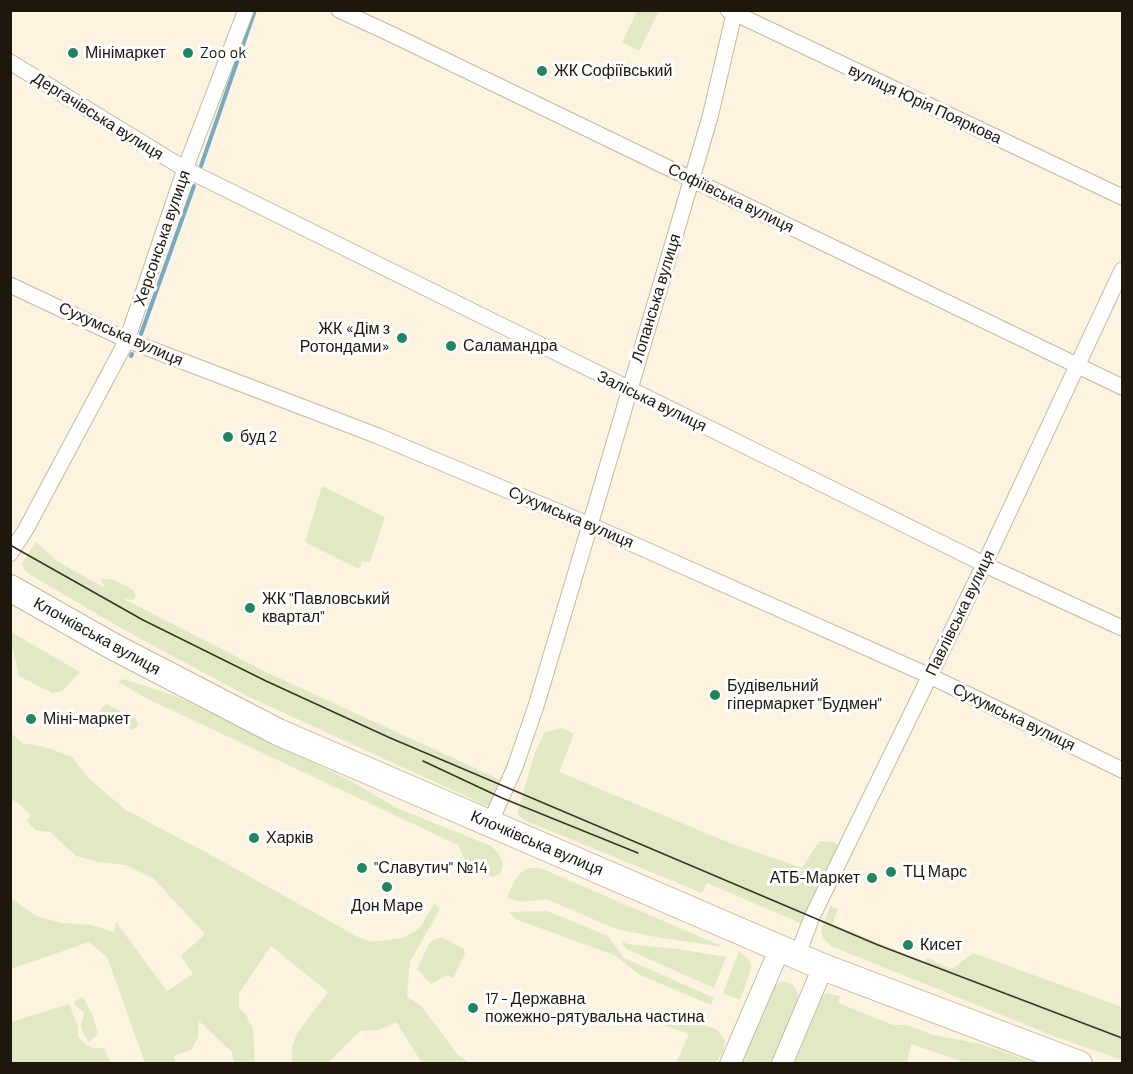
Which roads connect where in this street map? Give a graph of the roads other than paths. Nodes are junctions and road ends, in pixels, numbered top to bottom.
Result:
1 (246, 10) edge
2 (339, 10) edge
3 (733, 12) edge
4 (10, 62) edge
5 (185, 170) junction
6 (692, 179) junction
7 (1122, 197) edge
8 (1122, 270) edge
9 (10, 285) edge
10 (127, 340) junction
11 (1077, 366) junction
12 (1122, 387) edge
13 (629, 390) junction
14 (590, 525) junction
15 (10, 554) edge
16 (984, 565) junction
17 (10, 588) edge
18 (1122, 628) edge
19 (930, 676) junction
20 (1122, 770) edge
21 (490, 823) junction
22 (789, 952) junction
23 (823, 967) junction
24 (730, 1064) edge
25 (782, 1064) edge
26 (1078, 1064) edge

1 - 5 street, Херсонська вулиця
2 - 6 street, Софіївська вулиця
3 - 6 street, Лопанська вулиця
3 - 7 street, вулиця Юрія Пояркова
4 - 5 street, Дергачівська вулиця
5 - 10 street, Херсонська вулиця
5 - 13 street, Заліська вулиця
6 - 11 street, Софіївська вулиця
6 - 13 street, Лопанська вулиця
8 - 11 street, Павлівська вулиця
9 - 10 street, Сухумська вулиця
10 - 14 street, Сухумська вулиця
10 - 15 street, Херсонська вулиця
11 - 12 street, Софіївська вулиця
11 - 16 street, Павлівська вулиця
13 - 14 street, Лопанська вулиця
13 - 16 street, Заліська вулиця
14 - 19 street, Сухумська вулиця
14 - 21 street, Лопанська вулиця
16 - 18 street, Заліська вулиця
16 - 19 street, Павлівська вулиця
17 - 21 main road, Клочківська вулиця
19 - 20 street, Сухумська вулиця
19 - 22 street, Павлівська вулиця
21 - 22 main road, Клочківська вулиця
22 - 23 main road, Клочківська вулиця
22 - 24 street
23 - 25 street
23 - 26 main road, Клочківська вулиця

